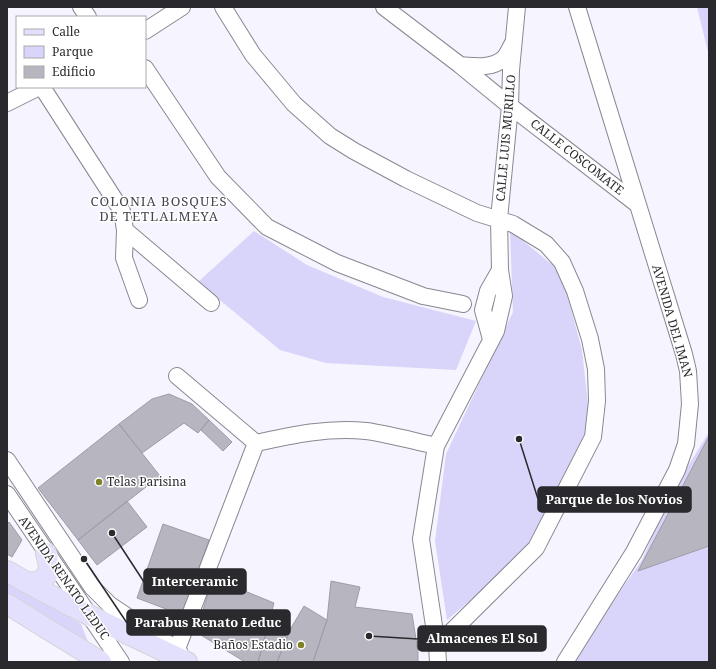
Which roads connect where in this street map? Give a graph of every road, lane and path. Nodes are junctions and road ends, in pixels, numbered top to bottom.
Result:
1 (81, 7) edge
2 (182, 7) edge
3 (223, 7) edge
4 (384, 7) edge
5 (517, 7) edge
6 (577, 7) edge
7 (87, 16) edge
8 (146, 30) edge
9 (514, 42) junction
10 (460, 65) junction
11 (146, 69) edge
12 (37, 88) edge
13 (43, 88) edge
14 (7, 103) edge
15 (510, 106) junction
16 (637, 204) junction
17 (499, 219) junction
18 (125, 230) junction
19 (140, 300) dead end
20 (211, 303) dead end
21 (463, 304) dead end
22 (177, 376) dead end
23 (256, 443) junction
24 (436, 446) junction
25 (7, 460) edge
26 (7, 494) edge
27 (46, 553) junction
28 (7, 571) edge
29 (24, 581) junction
30 (7, 604) edge
31 (92, 617) junction
32 (437, 646) junction
33 (182, 656) edge
34 (101, 662) edge
35 (121, 662) edge
36 (193, 662) edge
37 (438, 662) edge
38 (564, 662) edge

1 - 7 street
2 - 8 street
3 - 17 street
4 - 10 street, CALLE COSCOMATE
5 - 9 street, CALLE LUIS MURILLO
6 - 16 street, AVENIDA DEL IMAN
9 - 10 street
9 - 15 street, CALLE LUIS MURILLO
10 - 15 street, CALLE COSCOMATE
11 - 21 street
12 - 14 street
13 - 18 street
15 - 16 street, CALLE COSCOMATE
15 - 17 street, CALLE LUIS MURILLO
16 - 38 street, AVENIDA DEL IMAN
17 - 24 street, CALLE LUIS MURILLO
17 - 32 street
18 - 19 street
18 - 20 street
22 - 23 street
23 - 24 street
23 - 33 street
24 - 32 street, CALLE LUIS MURILLO
25 - 33 street, AVENIDA RENATO LEDUC
26 - 27 street, AVENIDA RENATO LEDUC
27 - 29 main road
27 - 31 street, AVENIDA RENATO LEDUC
28 - 29 main road
29 - 31 main road
30 - 34 main road
31 - 33 main road
31 - 35 street, AVENIDA RENATO LEDUC
32 - 37 street, CALLE LUIS MURILLO
33 - 36 street, AVENIDA RENATO LEDUC

